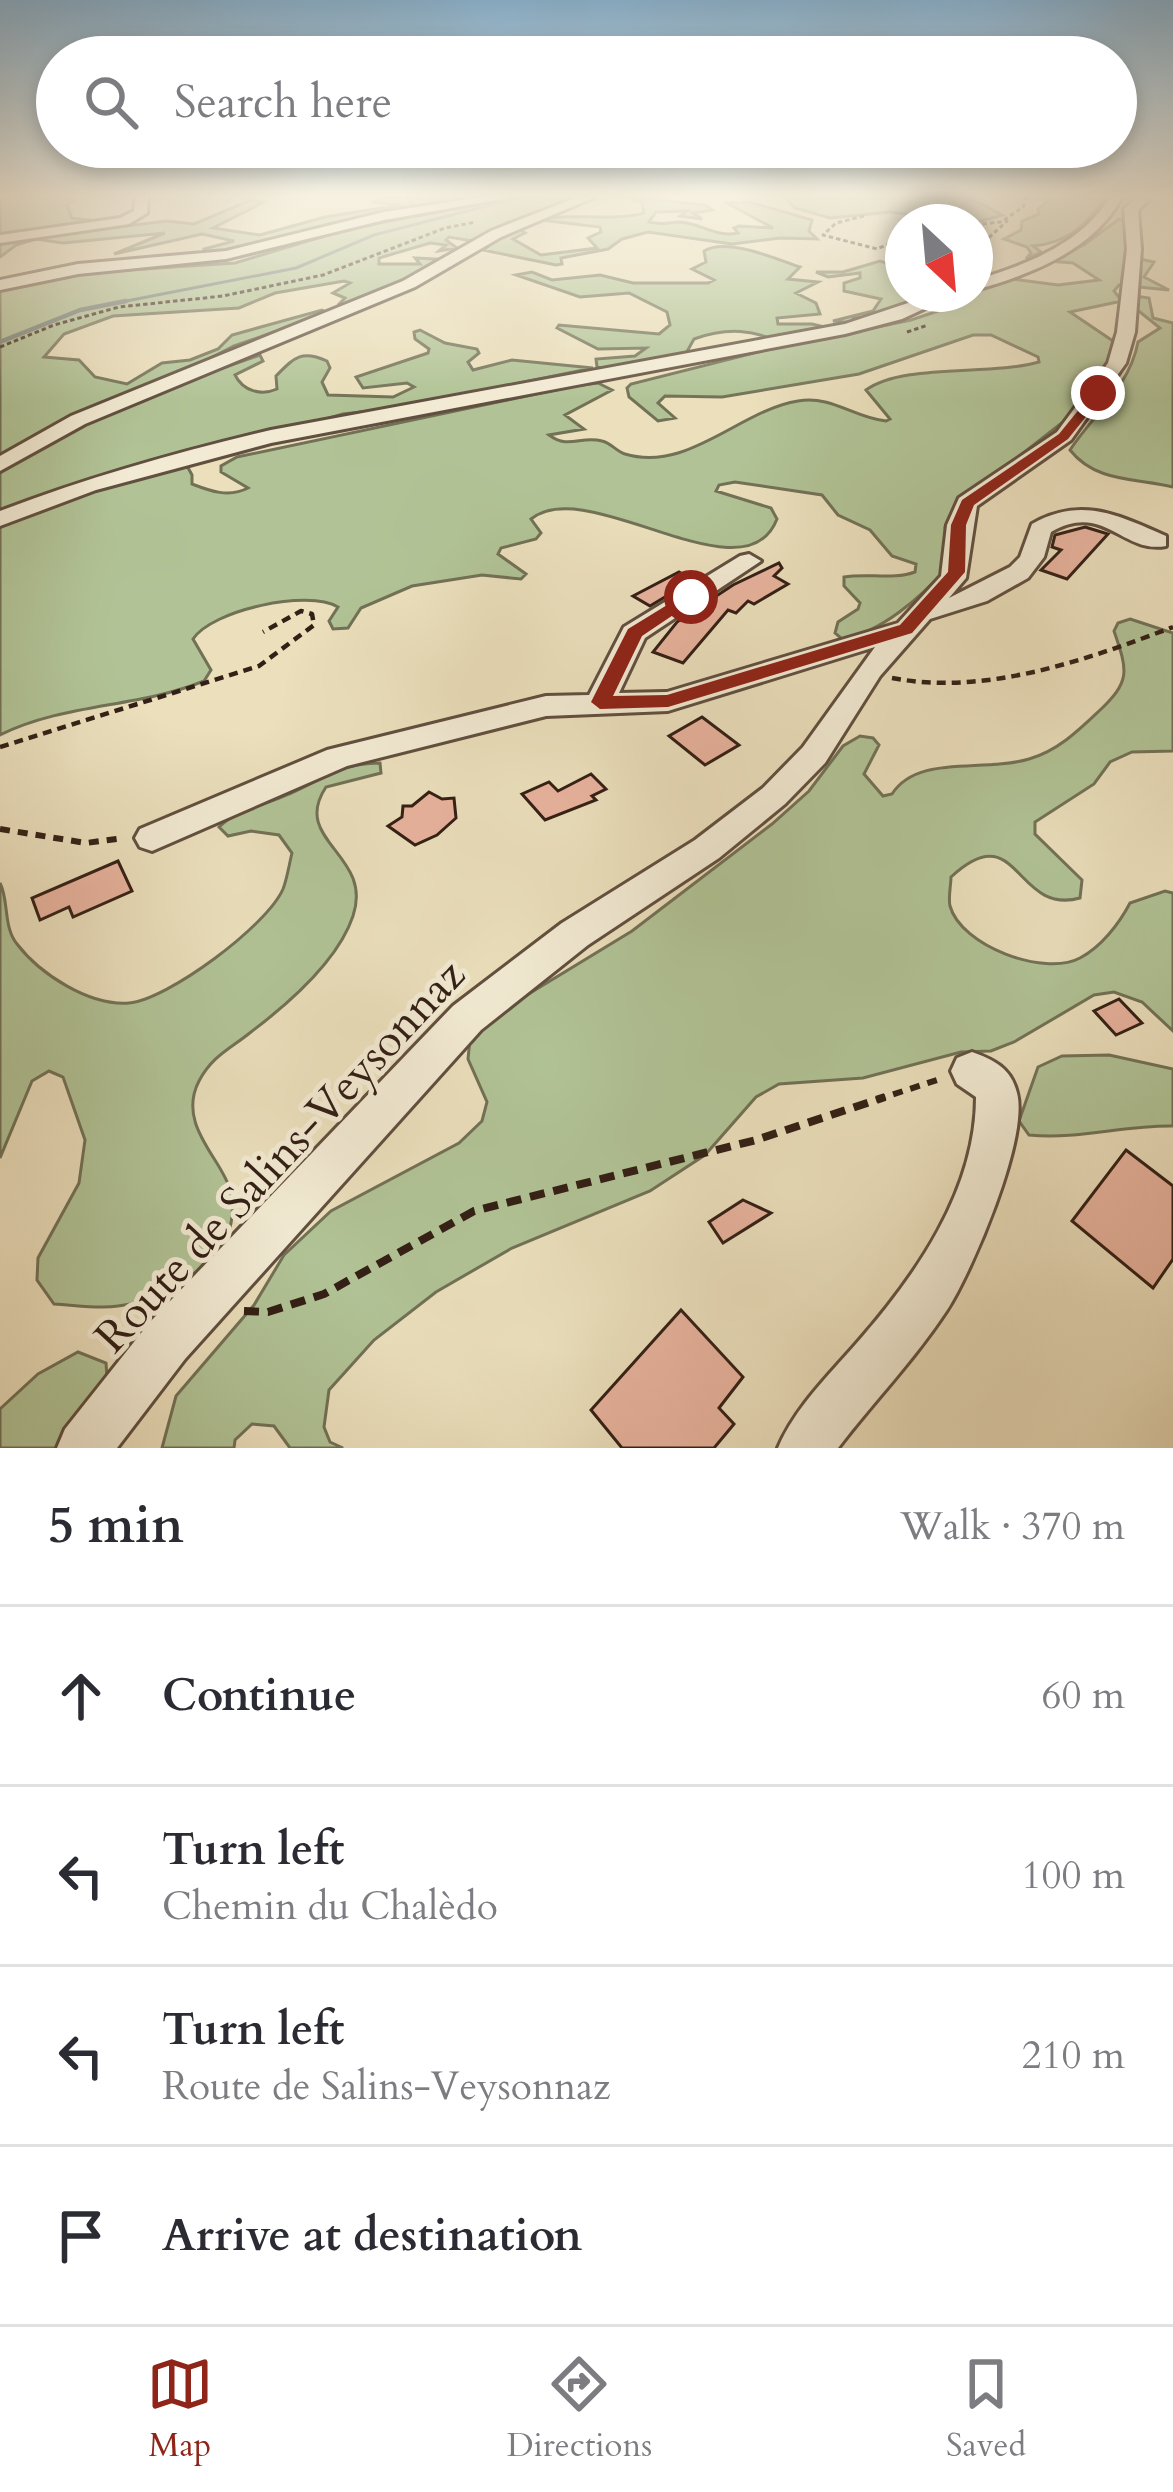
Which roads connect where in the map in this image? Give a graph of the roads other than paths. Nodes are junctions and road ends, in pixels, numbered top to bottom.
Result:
1 (129, 265) edge
2 (445, 265) edge
3 (1035, 265) edge
4 (1132, 265) edge
5 (993, 280) edge
6 (0, 285) edge
7 (440, 290) dead end
8 (341, 311) junction
9 (906, 312) edge
10 (0, 465) edge
11 (0, 519) edge
12 (1158, 541) dead end
13 (749, 561) dead end
14 (914, 620) junction
15 (600, 702) junction
16 (139, 838) road end
17 (972, 1071) road end
18 (84, 1448) edge
19 (806, 1448) edge

1 - 6 street
2 - 8 street
3 - 5 street
4 - 14 street, Route de Salins-Veysonnaz
7 - 8 street
8 - 10 street
9 - 11 street
12 - 14 street
13 - 15 street
14 - 15 street
14 - 18 street, Route de Salins-Veysonnaz
15 - 16 street
17 - 19 street

